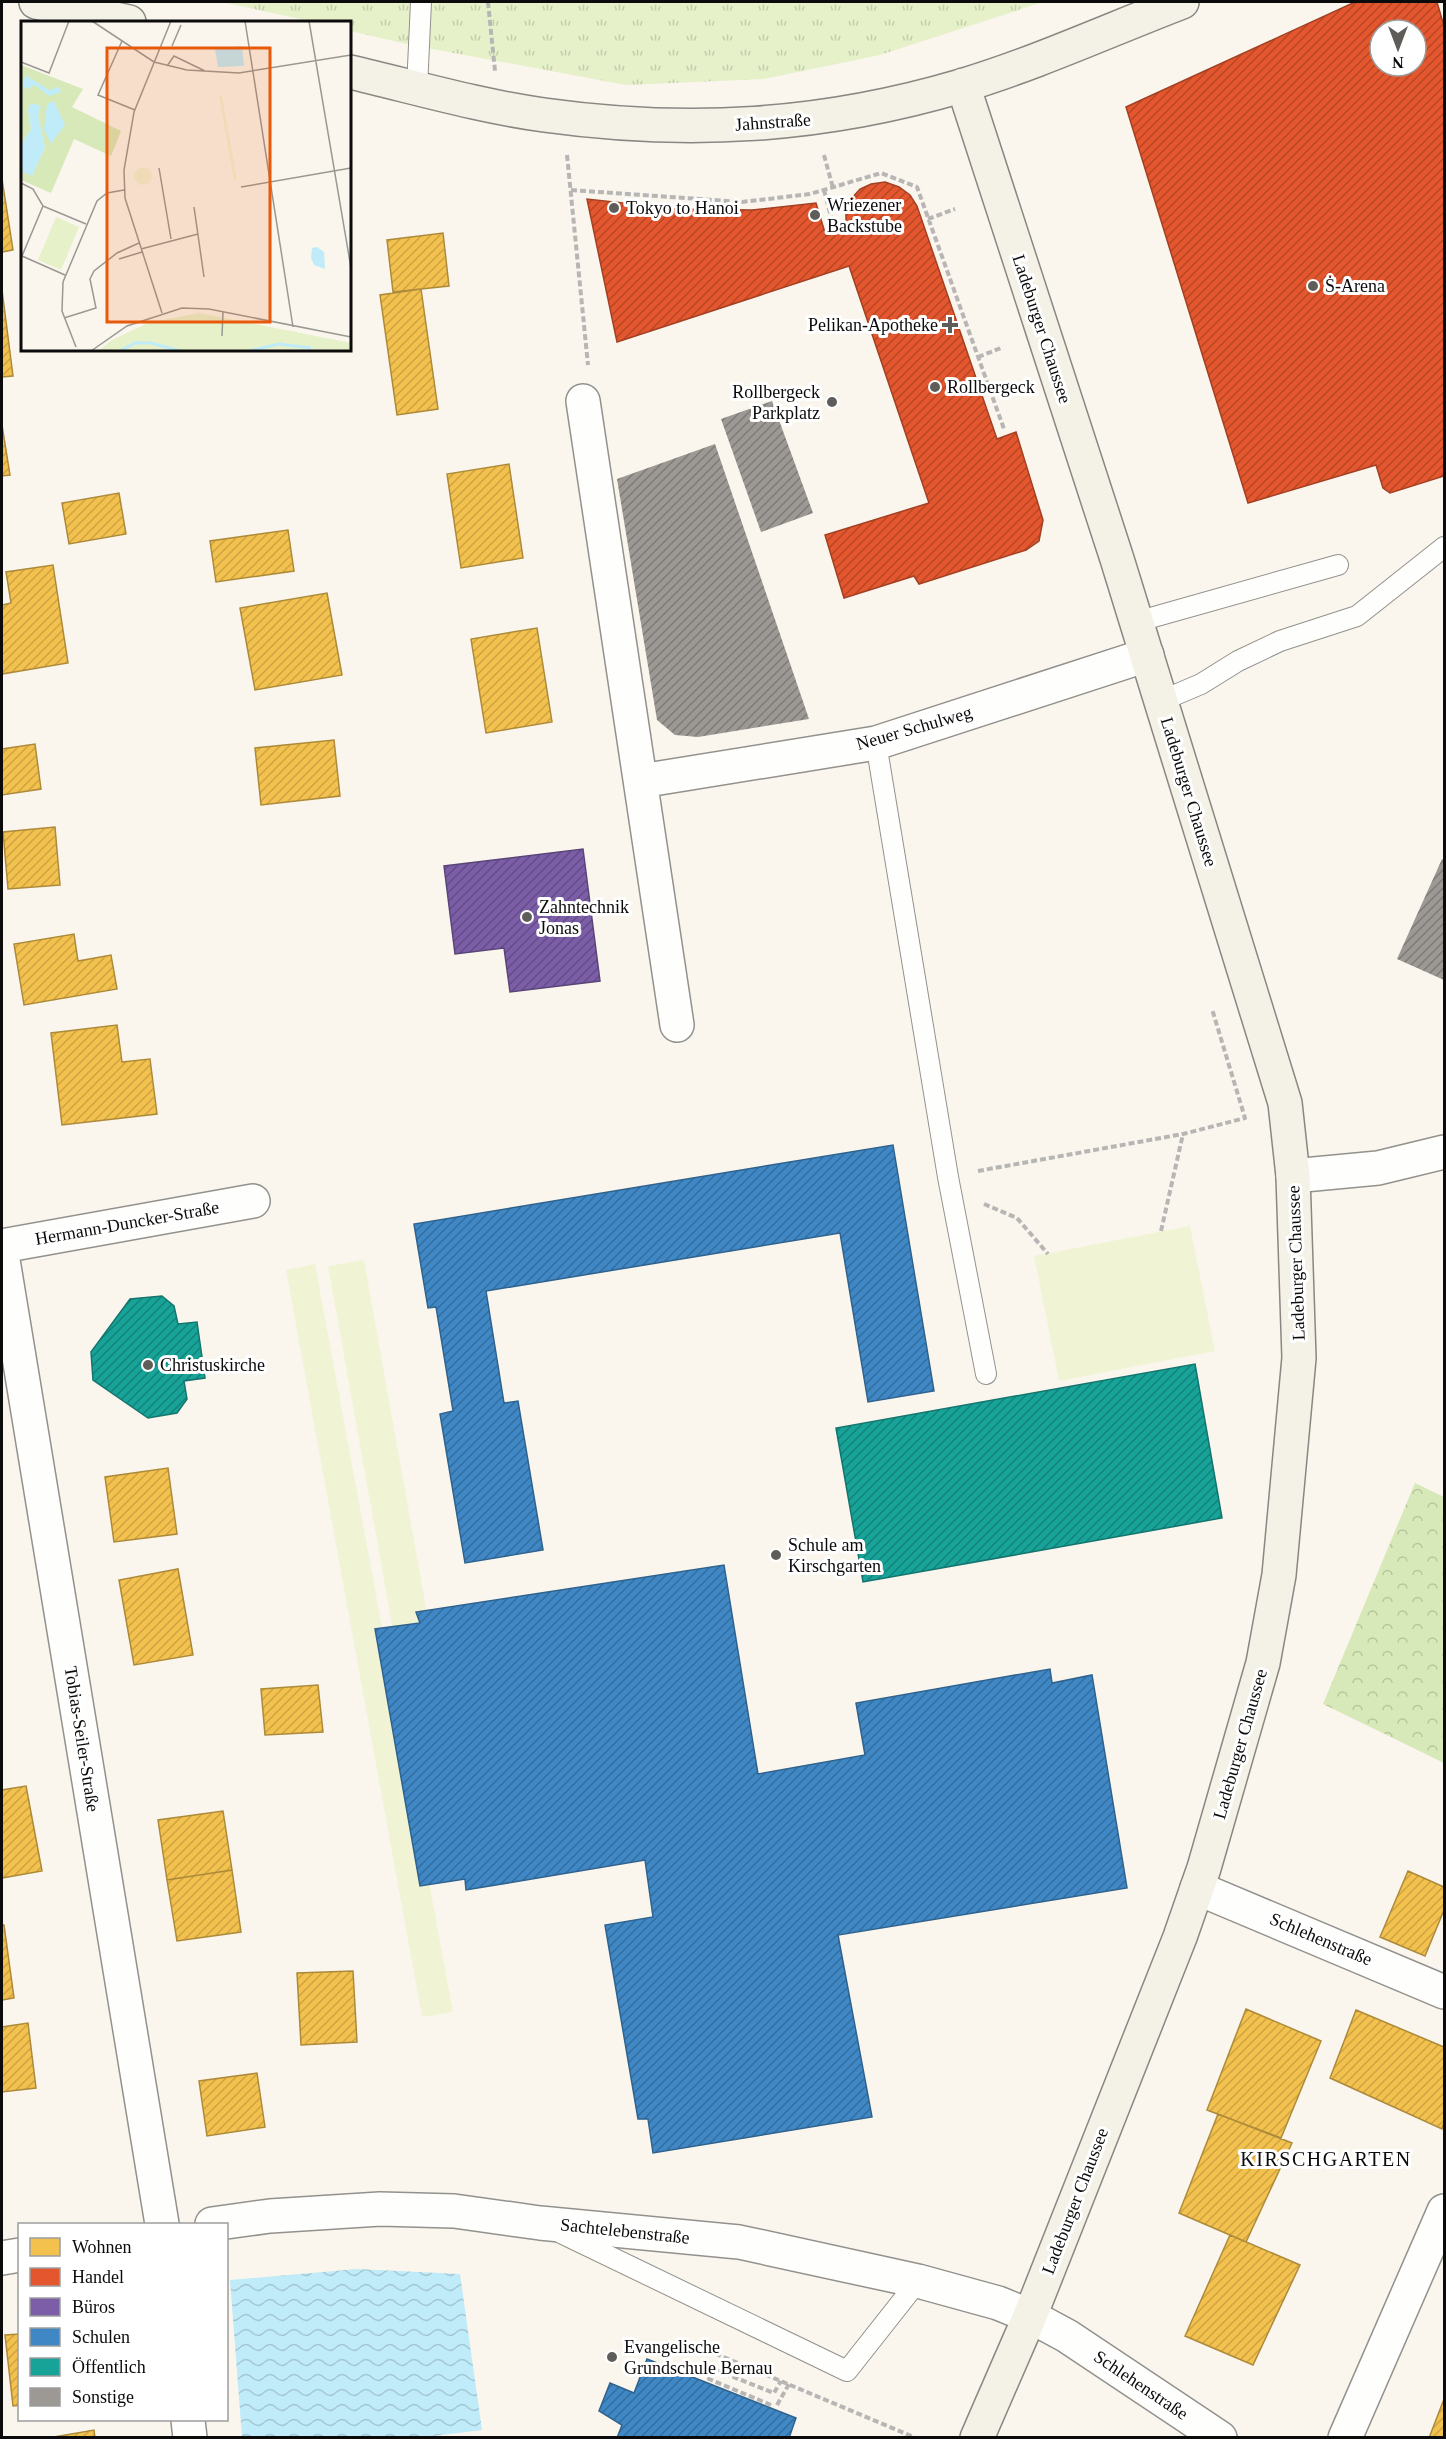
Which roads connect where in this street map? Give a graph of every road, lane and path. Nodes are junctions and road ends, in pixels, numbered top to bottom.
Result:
1 (36, 2) edge
2 (421, 2) edge
3 (488, 2) edge
4 (1182, 2) edge
5 (124, 21) edge
6 (495, 71) dead end
7 (351, 72) edge
8 (963, 85) junction
9 (417, 88) junction
10 (566, 147) dead end
11 (824, 154) dead end
12 (833, 188) junction
13 (571, 190) junction
14 (824, 190) junction
15 (955, 209) dead end
16 (928, 219) junction
17 (835, 232) dead end
18 (1001, 348) dead end
19 (978, 357) junction
20 (584, 400) joint
21 (1004, 429) dead end
22 (1444, 547) edge
23 (1338, 565) dead end
24 (1136, 622) junction
25 (1146, 655) junction
26 (1161, 701) junction
27 (876, 743) junction
28 (641, 781) junction
29 (1212, 1009) dead end
30 (677, 1025) dead end
31 (1183, 1134) junction
32 (1444, 1152) edge
33 (948, 1176) junction
34 (1293, 1176) junction
35 (253, 1201) dead end
36 (955, 1209) junction
37 (1161, 1232) dead end
38 (2, 1246) edge
39 (2, 1254) edge
40 (1048, 1254) dead end
41 (986, 1374) dead end
42 (1197, 1888) junction
43 (1444, 1992) edge
44 (1444, 2211) edge
45 (162, 2223) edge
46 (219, 2223) edge
47 (540, 2223) junction
48 (18, 2255) edge
49 (2, 2258) edge
50 (918, 2281) junction
51 (1030, 2316) junction
52 (707, 2350) dead end
53 (782, 2381) junction
54 (789, 2384) junction
55 (771, 2405) dead end
56 (777, 2405) dead end
57 (188, 2421) edge
58 (190, 2438) edge
59 (916, 2438) edge
60 (977, 2438) edge
61 (1220, 2438) edge
62 (1345, 2438) edge

1 - 5 main road
2 - 9 lane
3 - 6 path
4 - 8 main road, Jahnstraße
7 - 9 main road, Jahnstraße
8 - 9 main road, Jahnstraße
8 - 24 main road, Ladeburger Chaussee
10 - 13 path
11 - 12 path
12 - 14 path
12 - 16 path
13 - 14 path
13 - 20 path
14 - 17 path
15 - 16 path
16 - 19 path
18 - 19 path
19 - 21 path
20 - 28 street
22 - 26 lane
23 - 24 lane
24 - 25 main road, Ladeburger Chaussee
25 - 26 main road, Ladeburger Chaussee
25 - 27 street, Neuer Schulweg
26 - 34 main road, Ladeburger Chaussee
27 - 28 street, Neuer Schulweg
27 - 33 lane
28 - 30 street
29 - 31 path
31 - 33 path
31 - 37 path
32 - 34 street
33 - 36 lane
34 - 42 main road, Ladeburger Chaussee
35 - 38 street, Hermann-Duncker-Straße
36 - 40 path
36 - 41 lane
39 - 45 street, Tobias-Seiler-Straße
42 - 43 street, Schlehenstraße
42 - 51 main road, Ladeburger Chaussee
44 - 62 street
46 - 47 street, Sachtelebenstraße
47 - 50 street, Sachtelebenstraße
47 - 50 lane
48 - 49 street
50 - 51 street, Sachtelebenstraße
51 - 60 main road, Ladeburger Chaussee
51 - 61 street, Schlehenstraße
52 - 53 path
53 - 54 path
53 - 55 path
54 - 56 path
54 - 59 path
57 - 58 street

